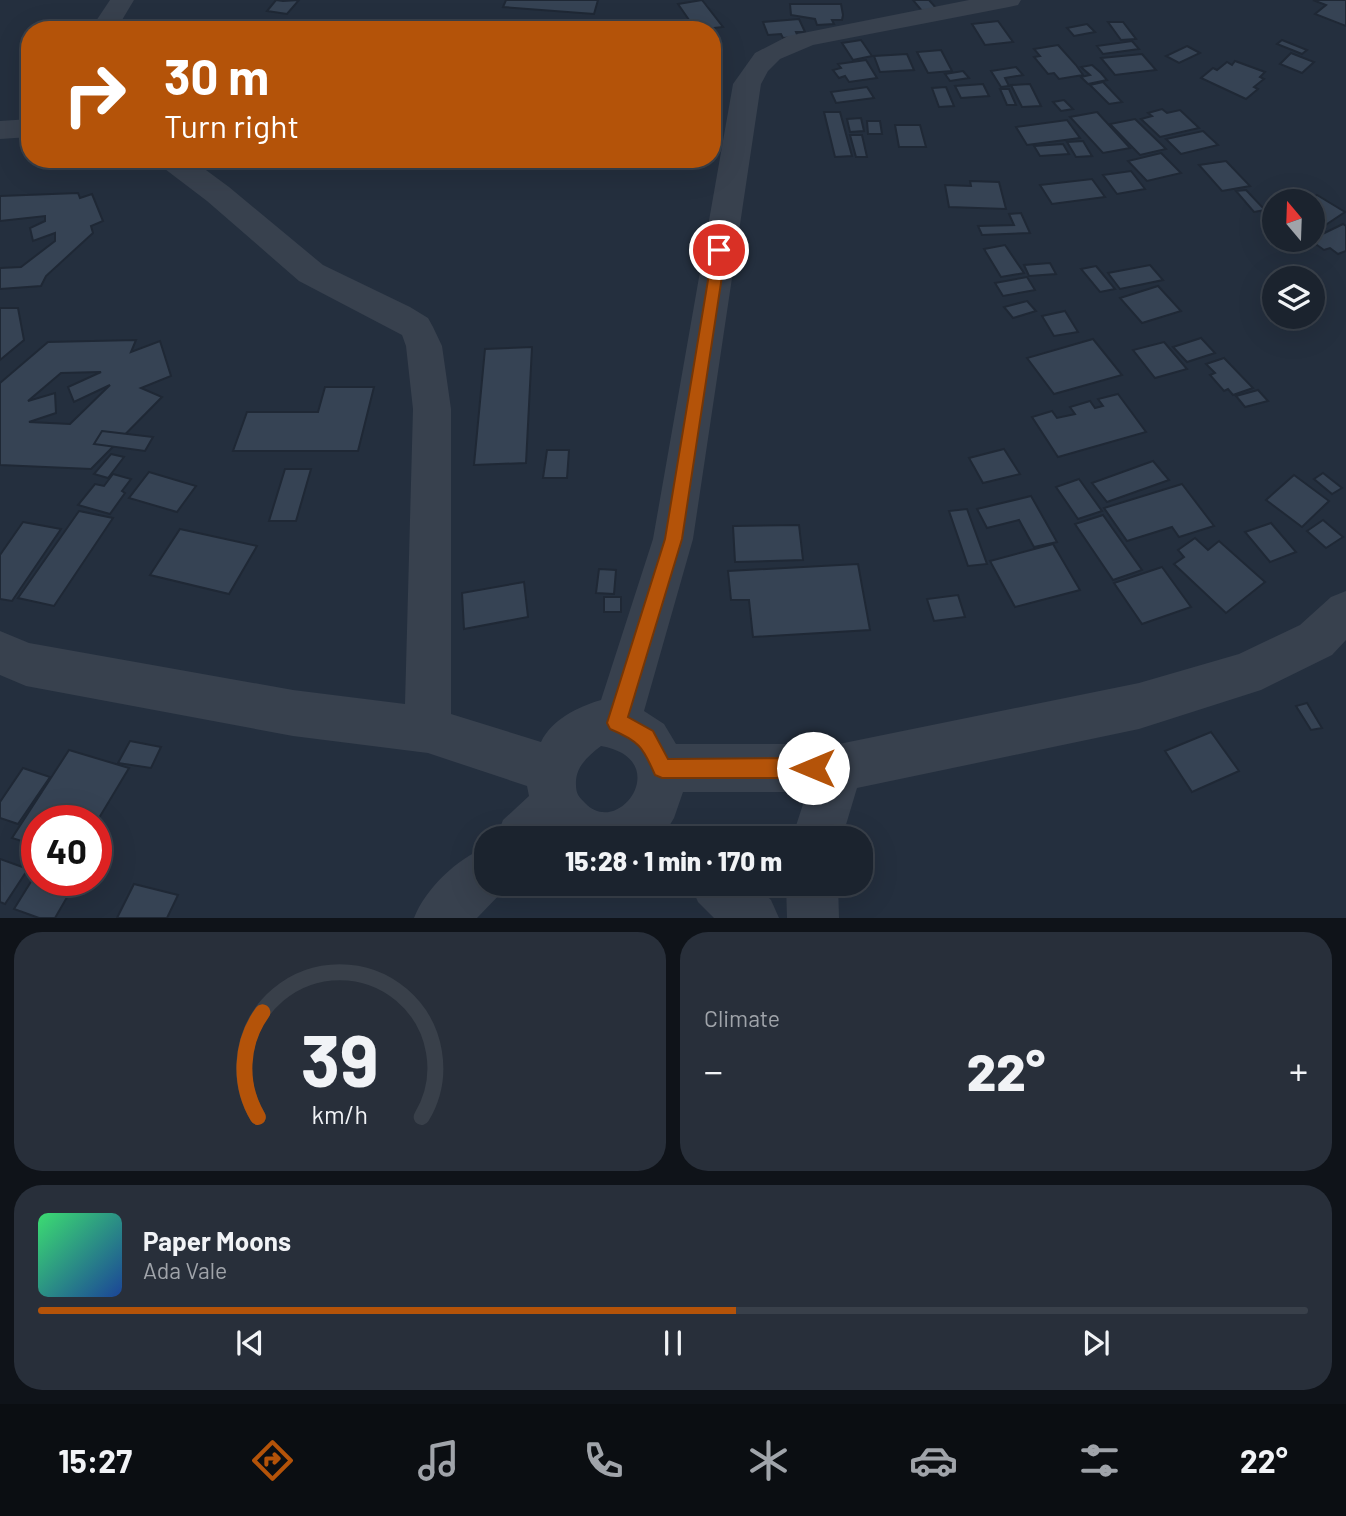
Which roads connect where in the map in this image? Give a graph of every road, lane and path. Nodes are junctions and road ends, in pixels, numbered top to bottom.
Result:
1 (122, 0) edge
2 (1009, 0) edge
3 (109, 21) edge
4 (21, 128) edge
5 (0, 130) edge
6 (183, 168) edge
7 (1346, 611) edge
8 (0, 652) edge
9 (617, 723) junction
10 (428, 730) junction
11 (662, 768) junction
12 (839, 768) junction
13 (554, 787) junction
14 (529, 826) edge
15 (573, 826) edge
16 (655, 826) edge
17 (821, 826) edge
18 (474, 884) edge
19 (729, 896) edge
20 (812, 896) edge
21 (440, 918) edge
22 (753, 918) edge
23 (813, 918) edge

1 - 3 street
2 - 9 street
4 - 5 street
6 - 10 street
7 - 12 street
8 - 10 street
9 - 11 street
9 - 13 street
10 - 13 street
11 - 12 street
11 - 16 street
12 - 17 street
13 - 14 street
13 - 15 street
18 - 21 street
19 - 22 street
20 - 23 street

